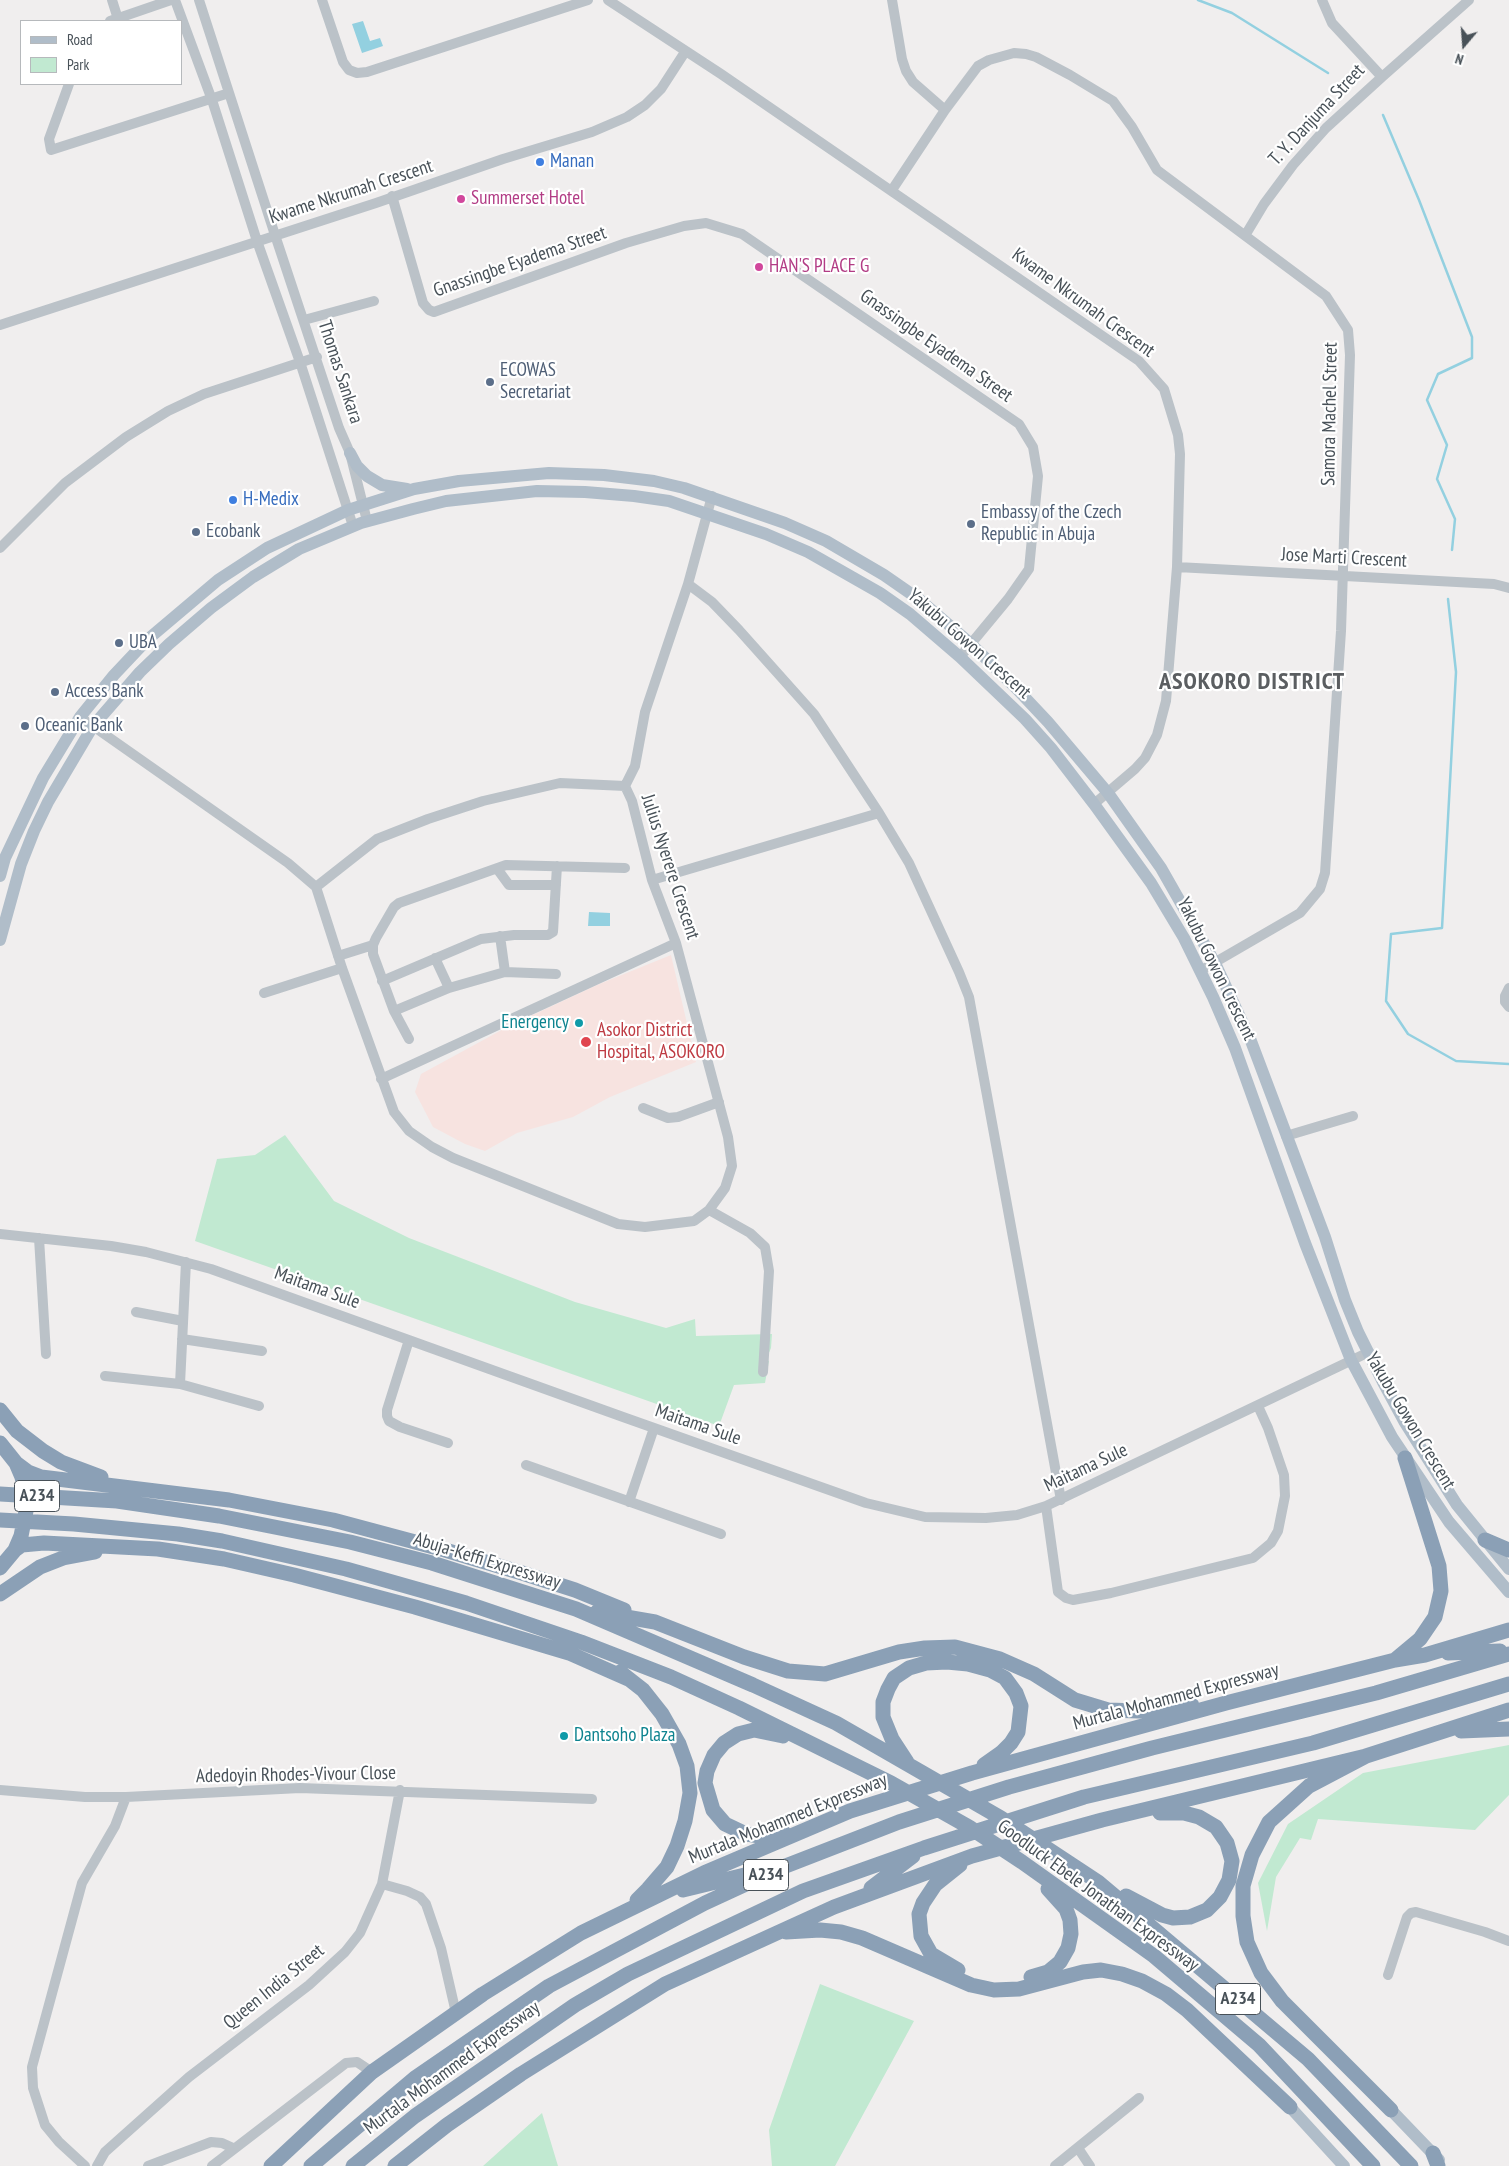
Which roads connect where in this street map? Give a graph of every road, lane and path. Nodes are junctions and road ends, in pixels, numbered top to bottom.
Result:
1 (112, 0) edge
2 (171, 0) edge
3 (175, 0) edge
4 (199, 0) edge
5 (322, 0) edge
6 (588, 0) edge
7 (608, 0) edge
8 (892, 0) edge
9 (1322, 0) edge
10 (1469, 0) edge
11 (114, 20) edge
12 (685, 52) junction
13 (1382, 76) junction
14 (69, 85) edge
15 (229, 93) junction
16 (212, 100) junction
17 (945, 110) junction
18 (892, 190) junction
19 (392, 196) junction
20 (1246, 234) junction
21 (275, 235) junction
22 (257, 241) junction
23 (374, 301) dead end
24 (304, 320) junction
25 (0, 325) edge
26 (316, 357) junction
27 (300, 362) junction
28 (350, 453) junction
29 (414, 489) junction
30 (712, 496) junction
31 (363, 504) junction
32 (348, 510) junction
33 (707, 513) junction
34 (367, 521) junction
35 (353, 526) junction
36 (0, 548) edge
37 (1177, 567) junction
38 (1343, 576) junction
39 (688, 584) junction
40 (1509, 588) edge
41 (971, 644) junction
42 (960, 657) junction
43 (80, 717) junction
44 (93, 726) junction
45 (625, 786) junction
46 (1108, 793) junction
47 (1094, 804) junction
48 (879, 813) junction
49 (3, 857) edge
50 (21, 864) junction
51 (557, 866) junction
52 (625, 868) dead end
53 (498, 870) junction
54 (0, 876) edge
55 (652, 880) junction
56 (556, 885) junction
57 (316, 888) junction
58 (500, 936) junction
59 (0, 940) edge
60 (676, 943) junction
61 (373, 944) junction
62 (338, 956) junction
63 (435, 958) junction
64 (1215, 963) junction
65 (342, 968) junction
66 (1200, 971) junction
67 (505, 972) junction
68 (556, 974) dead end
69 (382, 981) junction
70 (449, 988) junction
71 (1509, 988) edge
72 (264, 993) dead end
73 (1509, 1008) edge
74 (394, 1011) junction
75 (409, 1039) dead end
76 (382, 1079) junction
77 (719, 1102) junction
78 (642, 1108) dead end
79 (1353, 1116) dead end
80 (1286, 1136) junction
81 (709, 1210) junction
82 (0, 1234) edge
83 (39, 1238) junction
84 (186, 1262) junction
85 (136, 1312) dead end
86 (183, 1321) junction
87 (182, 1339) junction
88 (409, 1340) junction
89 (262, 1351) dead end
90 (1368, 1352) junction
91 (46, 1354) dead end
92 (1350, 1360) junction
93 (763, 1372) dead end
94 (105, 1376) dead end
95 (180, 1384) junction
96 (259, 1406) dead end
97 (1258, 1406) junction
98 (0, 1410) edge
99 (654, 1428) junction
100 (0, 1443) edge
101 (448, 1443) dead end
102 (1405, 1458) junction
103 (16, 1463) junction
104 (526, 1465) dead end
105 (134, 1487) junction
106 (0, 1494) edge
107 (1061, 1500) junction
108 (629, 1502) junction
109 (1046, 1506) junction
110 (0, 1520) edge
111 (721, 1534) dead end
112 (1485, 1540) junction
113 (158, 1549) junction
114 (14, 1550) junction
115 (1509, 1550) edge
116 (0, 1568) edge
117 (1509, 1569) edge
118 (575, 1590) junction
119 (1509, 1592) edge
120 (0, 1594) edge
121 (576, 1609) junction
122 (609, 1614) junction
123 (655, 1622) junction
124 (1509, 1630) edge
125 (638, 1636) junction
126 (581, 1642) junction
127 (1509, 1652) edge
128 (569, 1653) junction
129 (1425, 1654) junction
130 (603, 1658) junction
131 (629, 1660) junction
132 (1395, 1660) junction
133 (628, 1679) junction
134 (1509, 1684) edge
135 (1226, 1703) junction
136 (1509, 1710) edge
137 (1509, 1729) edge
138 (1440, 1732) junction
139 (821, 1748) junction
140 (1366, 1756) junction
141 (910, 1765) junction
142 (972, 1772) junction
143 (929, 1776) joint
144 (0, 1790) edge
145 (400, 1790) junction
146 (126, 1797) junction
147 (592, 1799) dead end
148 (1102, 1820) junction
149 (803, 1830) junction
150 (924, 1848) junction
151 (972, 1856) junction
152 (1025, 1864) junction
153 (784, 1867) junction
154 (1098, 1882) junction
155 (382, 1884) junction
156 (651, 1898) junction
157 (858, 1898) junction
158 (624, 1911) junction
159 (775, 1934) junction
160 (1509, 1941) edge
161 (1388, 1975) dead end
162 (456, 2014) junction
163 (1259, 2045) junction
164 (1308, 2059) junction
165 (372, 2072) junction
166 (1139, 2098) dead end
167 (1290, 2107) junction
168 (1391, 2110) junction
169 (307, 2133) junction
170 (233, 2148) junction
171 (1078, 2148) junction
172 (1436, 2159) edge
173 (102, 2165) edge
174 (85, 2166) edge
175 (148, 2166) edge
176 (212, 2166) edge
177 (271, 2166) edge
178 (282, 2166) edge
179 (311, 2166) edge
180 (353, 2166) edge
181 (394, 2166) edge
182 (1054, 2166) edge
183 (1090, 2166) edge
184 (1344, 2166) edge
185 (1373, 2166) edge
186 (1411, 2166) edge
187 (1444, 2166) edge

1 - 11 street
2 - 11 street
3 - 16 street
4 - 15 street, Thomas Sankara
5 - 6 street
7 - 12 street, Kwame Nkrumah Crescent
8 - 17 street
9 - 13 street, T. Y. Danjuma Street
10 - 13 street
12 - 18 street, Kwame Nkrumah Crescent
12 - 19 street, Kwame Nkrumah Crescent
13 - 20 street, T. Y. Danjuma Street
14 - 16 street
15 - 16 street
15 - 21 street, Thomas Sankara
16 - 22 street
17 - 18 street, Samora Machel Street
17 - 20 street, Samora Machel Street
18 - 37 street, Kwame Nkrumah Crescent
19 - 21 street, Kwame Nkrumah Crescent
19 - 41 street, Gnassingbe Eyadema Street
20 - 38 street, Samora Machel Street
21 - 22 street, Kwame Nkrumah Crescent
21 - 24 street, Thomas Sankara
22 - 25 street, Kwame Nkrumah Crescent
22 - 27 street
23 - 24 street
24 - 26 street, Thomas Sankara
26 - 27 street
26 - 28 street, Thomas Sankara
27 - 32 street
27 - 36 street
28 - 29 main road
28 - 31 street, Thomas Sankara
29 - 30 main road, Yakubu Gowon Crescent
29 - 31 main road, Yakubu Gowon Crescent
30 - 33 street, Julius Nyerere Crescent
30 - 41 main road, Yakubu Gowon Crescent
31 - 32 main road, Yakubu Gowon Crescent
31 - 34 street, Thomas Sankara
32 - 35 street
32 - 43 main road, Yakubu Gowon Crescent
33 - 34 main road, Yakubu Gowon Crescent
33 - 39 street, Julius Nyerere Crescent
33 - 42 main road, Yakubu Gowon Crescent
34 - 35 main road, Yakubu Gowon Crescent
35 - 44 main road, Yakubu Gowon Crescent
37 - 38 street, Jose Marti Crescent
37 - 46 street, Kwame Nkrumah Crescent
38 - 40 street, Jose Marti Crescent
38 - 64 street, Samora Machel Street
39 - 45 street, Julius Nyerere Crescent
39 - 48 street
41 - 42 street, Gnassingbe Eyadema Street
41 - 46 main road, Yakubu Gowon Crescent
42 - 47 main road, Yakubu Gowon Crescent
43 - 44 street
43 - 49 main road, Yakubu Gowon Crescent
44 - 50 main road, Yakubu Gowon Crescent
44 - 57 street
45 - 55 street, Julius Nyerere Crescent
45 - 57 street
46 - 47 street, Kwame Nkrumah Crescent
46 - 64 main road, Yakubu Gowon Crescent
47 - 66 main road, Yakubu Gowon Crescent
48 - 55 street
48 - 107 street
49 - 50 street
49 - 54 main road, Yakubu Gowon Crescent
50 - 59 main road, Yakubu Gowon Crescent
51 - 52 street
51 - 53 street
51 - 56 street
53 - 56 street
53 - 61 street
55 - 60 street, Julius Nyerere Crescent
56 - 58 street
57 - 62 street
58 - 63 street
58 - 67 street
60 - 76 street
60 - 77 street, Julius Nyerere Crescent
61 - 62 street
61 - 69 street
62 - 65 street
63 - 69 street
63 - 70 street
64 - 66 street, Samora Machel Street
64 - 80 main road, Yakubu Gowon Crescent
65 - 72 street
65 - 76 street
66 - 92 main road, Yakubu Gowon Crescent
67 - 68 street
67 - 70 street
69 - 74 street
70 - 74 street
71 - 73 street
74 - 75 street
76 - 81 street
77 - 78 street
77 - 81 street, Julius Nyerere Crescent
79 - 80 street
80 - 90 main road, Yakubu Gowon Crescent
81 - 93 street
82 - 83 street, Maitama Sule
83 - 84 street, Maitama Sule
83 - 91 street
84 - 86 street
84 - 88 street, Maitama Sule
85 - 86 street
86 - 87 street
87 - 89 street
87 - 95 street
88 - 99 street, Maitama Sule
88 - 101 street
90 - 92 street, Maitama Sule
90 - 112 main road, Yakubu Gowon Crescent
92 - 97 street, Maitama Sule
92 - 102 main road, Yakubu Gowon Crescent
94 - 95 street
95 - 96 street
97 - 107 street, Maitama Sule
97 - 109 street
98 - 105 highway
99 - 108 street
99 - 109 street, Maitama Sule
100 - 103 highway
102 - 119 main road, Yakubu Gowon Crescent
102 - 132 highway
103 - 105 highway, Abuja-Keffi Expressway
103 - 114 highway
104 - 108 street
105 - 118 highway, Abuja-Keffi Expressway
106 - 121 highway, Abuja-Keffi Expressway / A234
107 - 109 street, Maitama Sule
108 - 111 street
110 - 126 highway, A234
112 - 115 highway
112 - 117 main road, Yakubu Gowon Crescent
113 - 114 highway
113 - 120 highway
113 - 128 highway
114 - 116 highway
118 - 122 highway
118 - 123 highway, Abuja-Keffi Expressway
121 - 122 highway
121 - 125 highway, Abuja-Keffi Expressway / A234
122 - 123 highway
122 - 125 highway
123 - 135 highway
124 - 129 highway, Murtala Mohammed Expressway
125 - 141 highway, Abuja-Keffi Expressway / A234
126 - 130 highway
126 - 131 highway, A234
127 - 129 highway
127 - 153 highway, Murtala Mohammed Expressway / A234
128 - 130 highway
128 - 133 highway
129 - 132 highway, Murtala Mohammed Expressway
130 - 131 highway
130 - 133 highway
131 - 139 highway, A234
132 - 135 highway, Murtala Mohammed Expressway
133 - 158 highway
134 - 150 highway, Murtala Mohammed Expressway / A234
135 - 142 highway, Murtala Mohammed Expressway
136 - 138 highway
137 - 138 highway
138 - 140 highway
139 - 149 highway
139 - 152 highway, Goodluck Ebele Jonathan Expressway / A234
140 - 148 highway
140 - 168 highway
141 - 142 highway
141 - 143 highway, Abuja-Keffi Expressway / A234
142 - 149 highway, Murtala Mohammed Expressway
143 - 154 highway, Goodluck Ebele Jonathan Expressway / A234
144 - 146 street, Adedoyin Rhodes-Vivour Close
145 - 146 street, Adedoyin Rhodes-Vivour Close
145 - 147 street, Adedoyin Rhodes-Vivour Close
145 - 155 street, Queen India Street
146 - 174 street
148 - 151 highway
148 - 154 highway
149 - 156 highway, Murtala Mohammed Expressway
150 - 157 highway
150 - 180 highway, Murtala Mohammed Expressway / A234
151 - 152 highway
151 - 157 highway
152 - 163 highway, Goodluck Ebele Jonathan Expressway / A234
153 - 156 highway
153 - 179 highway, Murtala Mohammed Expressway / A234
154 - 164 highway, Goodluck Ebele Jonathan Expressway / A234
155 - 162 street
155 - 173 street, Queen India Street
156 - 158 highway, Murtala Mohammed Expressway
157 - 159 highway
158 - 162 highway, Murtala Mohammed Expressway
159 - 167 highway
159 - 181 highway
160 - 161 street
162 - 165 highway, Murtala Mohammed Expressway
163 - 167 highway
163 - 185 highway, Goodluck Ebele Jonathan Expressway / A234
164 - 168 highway
164 - 186 highway, Goodluck Ebele Jonathan Expressway / A234
165 - 169 highway, Murtala Mohammed Expressway
165 - 170 street
166 - 171 street
167 - 184 main road
168 - 172 main road
169 - 177 highway, Murtala Mohammed Expressway
169 - 178 highway
170 - 175 street
170 - 176 street
171 - 182 street
171 - 183 street
172 - 187 main road

